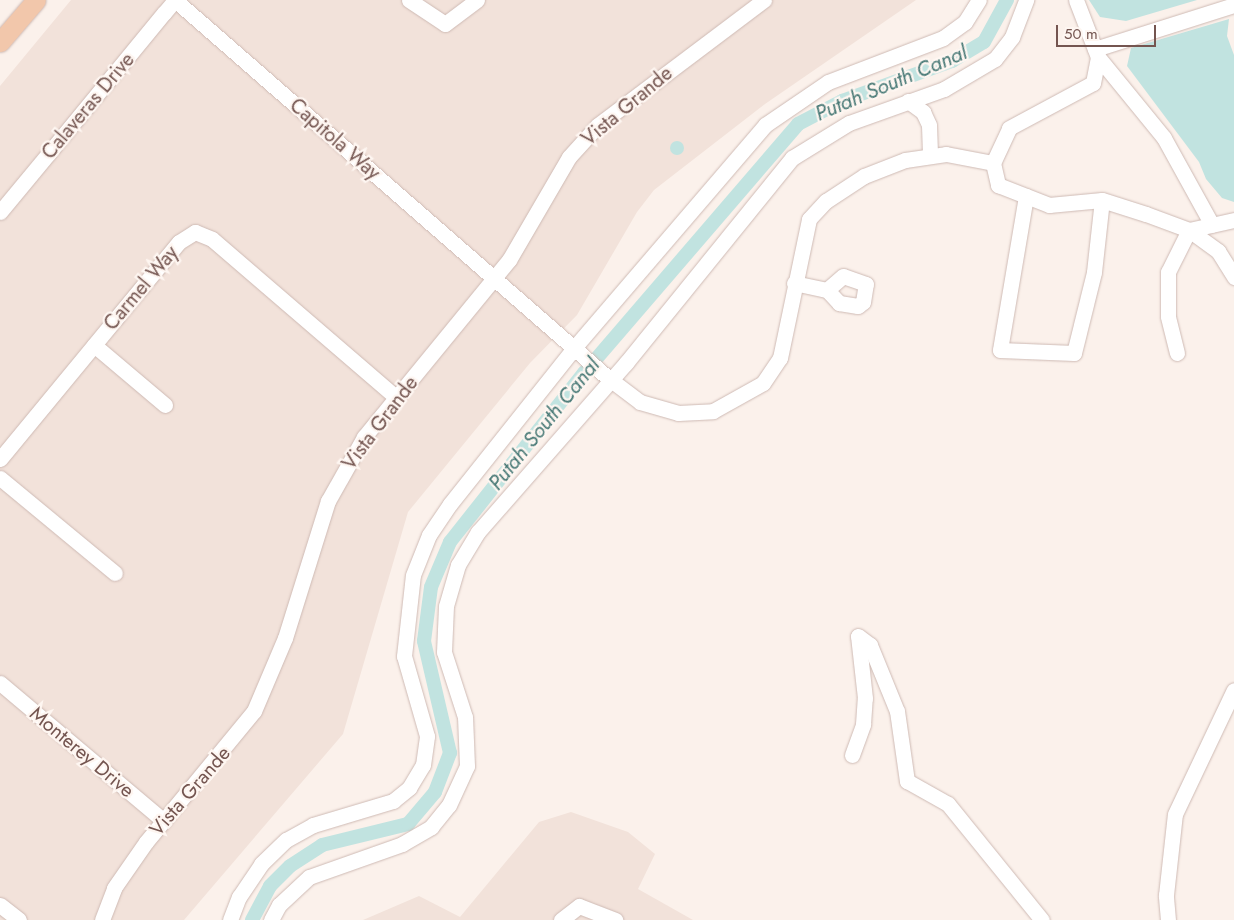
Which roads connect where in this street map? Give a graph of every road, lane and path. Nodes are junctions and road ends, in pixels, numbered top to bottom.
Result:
1 (36, 0) edge
2 (175, 0) edge
3 (409, 0) edge
4 (477, 0) edge
5 (764, 0) edge
6 (979, 0) edge
7 (1026, 0) edge
8 (1076, 0) edge
9 (1234, 5) edge
10 (0, 42) edge
11 (1097, 53) junction
12 (908, 101) junction
13 (930, 156) junction
14 (993, 163) junction
15 (1026, 196) junction
16 (1102, 200) junction
17 (0, 212) edge
18 (1234, 220) edge
19 (1212, 225) junction
20 (1189, 230) junction
21 (1234, 277) edge
22 (495, 278) junction
23 (794, 283) junction
24 (827, 290) dead end
25 (94, 345) junction
26 (576, 351) junction
27 (1177, 353) dead end
28 (609, 378) junction
29 (398, 398) junction
30 (165, 405) dead end
31 (0, 459) edge
32 (0, 478) edge
33 (115, 573) dead end
34 (0, 683) edge
35 (1234, 690) edge
36 (852, 755) dead end
37 (164, 821) junction
38 (0, 905) edge
39 (19, 920) edge
40 (102, 920) edge
41 (230, 920) edge
42 (271, 920) edge
43 (561, 920) edge
44 (615, 920) edge
45 (1042, 920) edge
46 (1168, 920) edge

1 - 10 main road
2 - 17 street, Calaveras Drive
2 - 22 street, Capitola Way
3 - 4 street
5 - 22 street, Vista Grande
6 - 26 street
7 - 12 street
8 - 11 street
9 - 11 street
11 - 14 street
11 - 19 street
12 - 13 street
12 - 28 street
13 - 14 street, Capitola Way
13 - 23 street, Capitola Way
14 - 15 street
15 - 16 street
15 - 16 street
16 - 20 street
18 - 19 street
19 - 20 street
20 - 21 street
20 - 27 street
22 - 26 street, Capitola Way
22 - 29 street, Vista Grande
23 - 24 street
23 - 28 street, Capitola Way
25 - 29 street, Carmel Way
25 - 30 street
25 - 31 street, Carmel Way
26 - 28 street, Capitola Way
26 - 41 street
28 - 42 street
29 - 37 street, Vista Grande
32 - 33 street
34 - 37 street, Monterey Drive
35 - 46 street
36 - 45 street
37 - 40 street, Vista Grande
38 - 39 street
43 - 44 street

